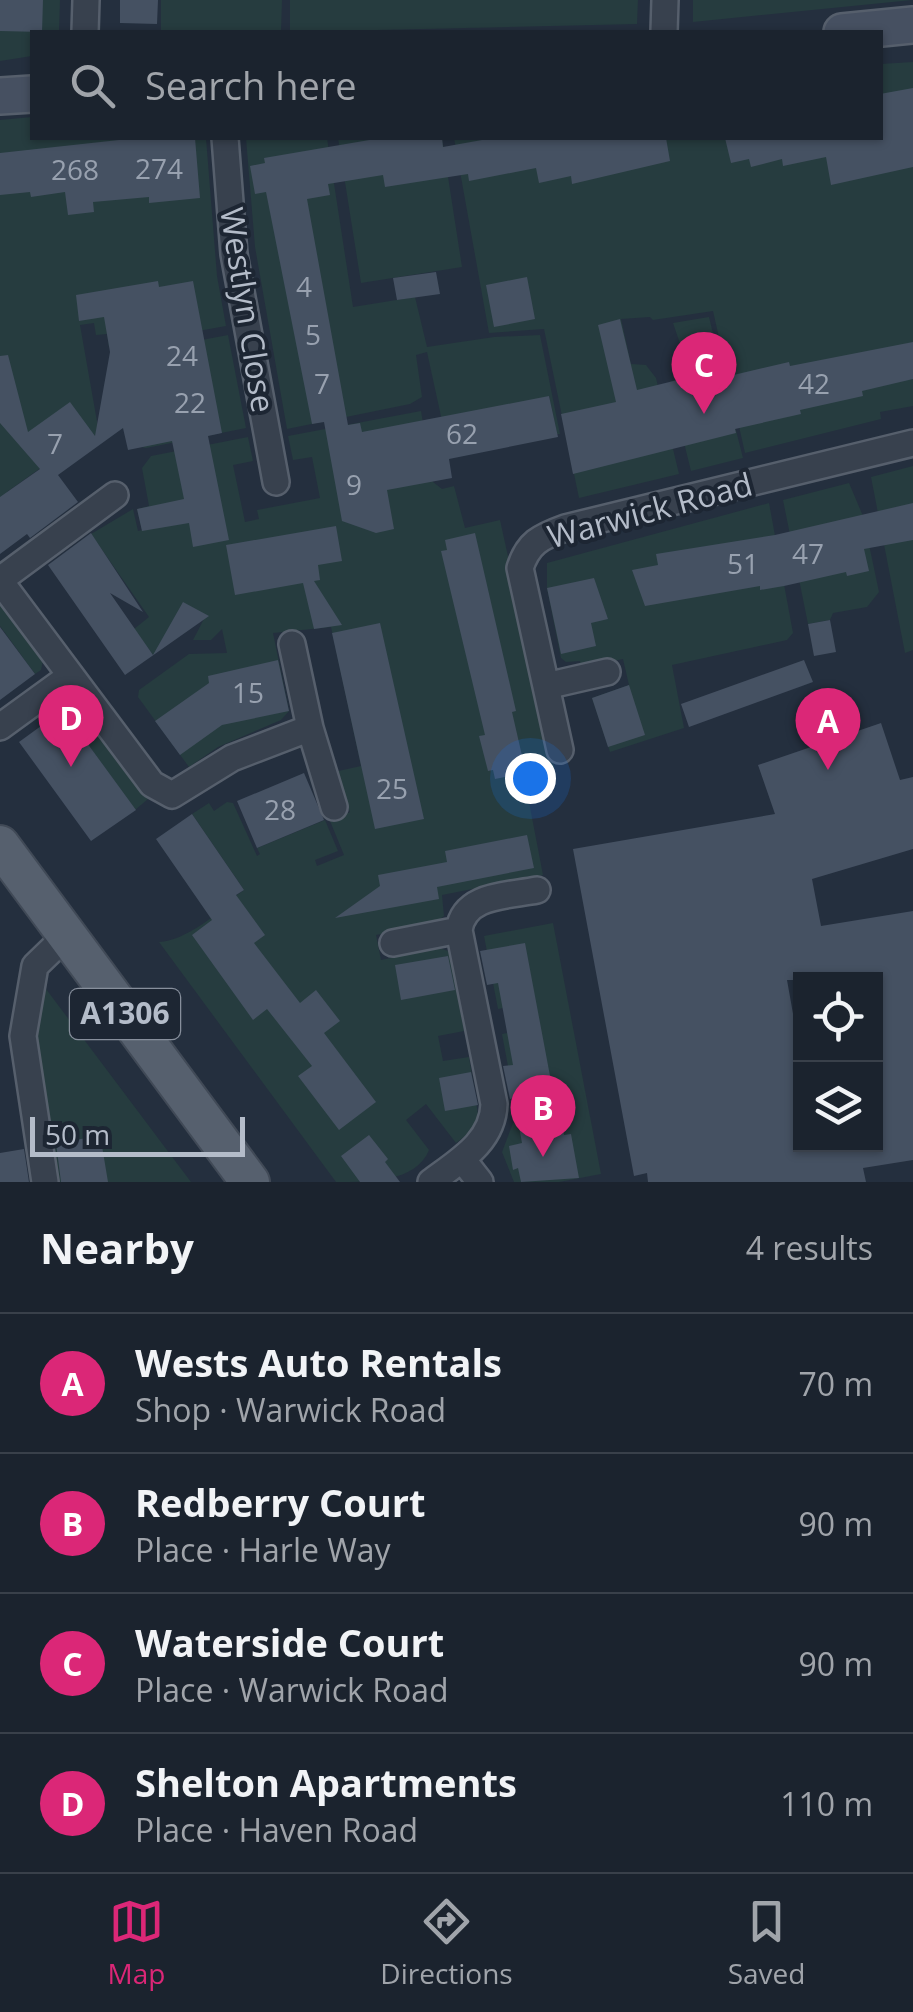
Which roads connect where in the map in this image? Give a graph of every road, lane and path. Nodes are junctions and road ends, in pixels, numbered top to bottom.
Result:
1 (86, 0) edge
2 (664, 0) edge
3 (913, 25) edge
4 (86, 30) edge
5 (664, 30) edge
6 (862, 30) edge
7 (30, 94) edge
8 (0, 96) edge
9 (225, 140) edge
10 (913, 443) edge
11 (276, 482) dead end
12 (115, 495) dead end
13 (0, 581) edge
14 (292, 644) dead end
15 (607, 672) dead end
16 (70, 676) junction
17 (546, 686) junction
18 (0, 727) edge
19 (310, 728) junction
20 (560, 750) dead end
21 (334, 807) dead end
22 (0, 845) edge
23 (537, 890) dead end
24 (459, 930) junction
25 (66, 935) junction
26 (393, 943) dead end
27 (462, 1159) junction
28 (45, 1182) edge
29 (250, 1182) edge
30 (431, 1182) edge
31 (480, 1182) edge

1 - 4 street
2 - 5 street
3 - 6 street
7 - 8 street
9 - 11 street, Westlyn Close
10 - 17 street, Warwick Road
12 - 13 street
13 - 16 street
14 - 19 street
15 - 17 street
16 - 18 street
16 - 19 street
17 - 20 street, Warwick Road
19 - 21 street
22 - 25 main road, A1306
23 - 24 street
24 - 26 street
24 - 27 street
25 - 28 street
25 - 29 main road, A1306
27 - 30 street
27 - 31 street

